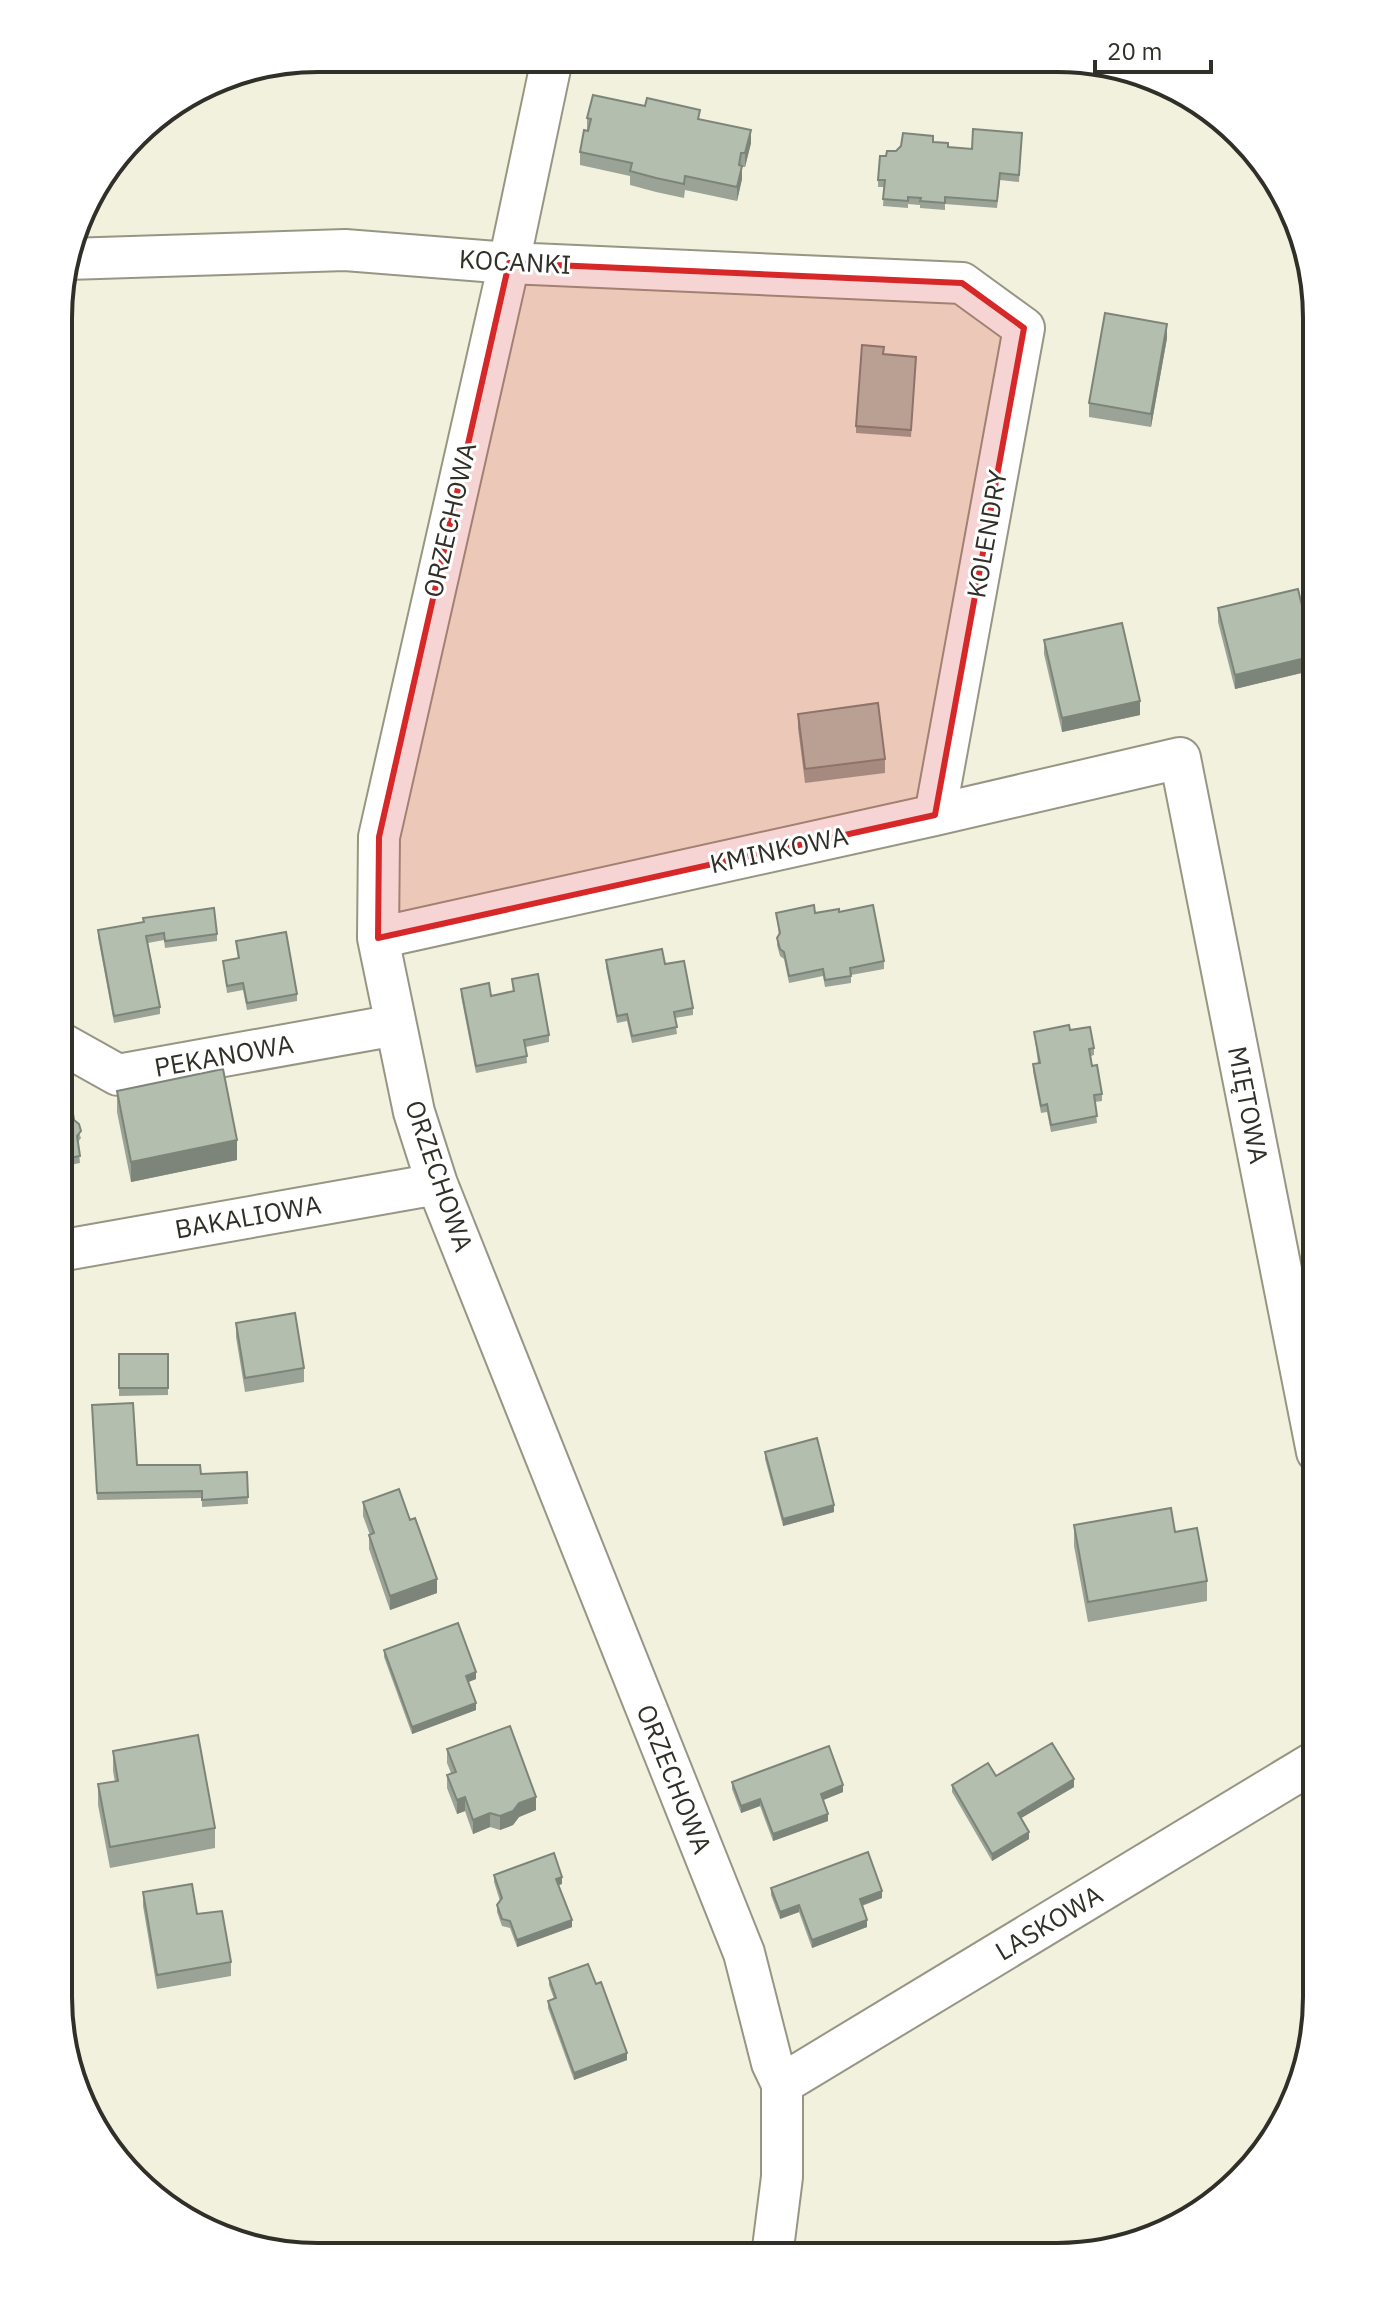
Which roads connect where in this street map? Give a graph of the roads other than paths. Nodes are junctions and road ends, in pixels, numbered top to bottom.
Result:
1 (549, 73) edge
2 (79, 259) edge
3 (509, 263) junction
4 (962, 283) joint
5 (1180, 758) joint
6 (935, 815) junction
7 (378, 938) junction
8 (396, 1025) junction
9 (72, 1049) edge
10 (437, 1184) junction
11 (72, 1249) edge
12 (1302, 1378) edge
13 (1302, 1769) edge
14 (782, 2084) junction
15 (774, 2243) edge

1 - 3 street, ORZECHOWA
2 - 3 street, KOCANKI
3 - 4 street, KOCANKI
3 - 7 street, ORZECHOWA
4 - 6 street, KOLENDRY
5 - 6 street, KMINKOWA
5 - 12 street, MIĘTOWA
6 - 7 street, KMINKOWA
7 - 8 street, ORZECHOWA
8 - 9 street, PEKANOWA
8 - 10 street, ORZECHOWA
10 - 11 street, BAKALIOWA
10 - 14 street, ORZECHOWA
13 - 14 street, LASKOWA
14 - 15 street, ORZECHOWA

